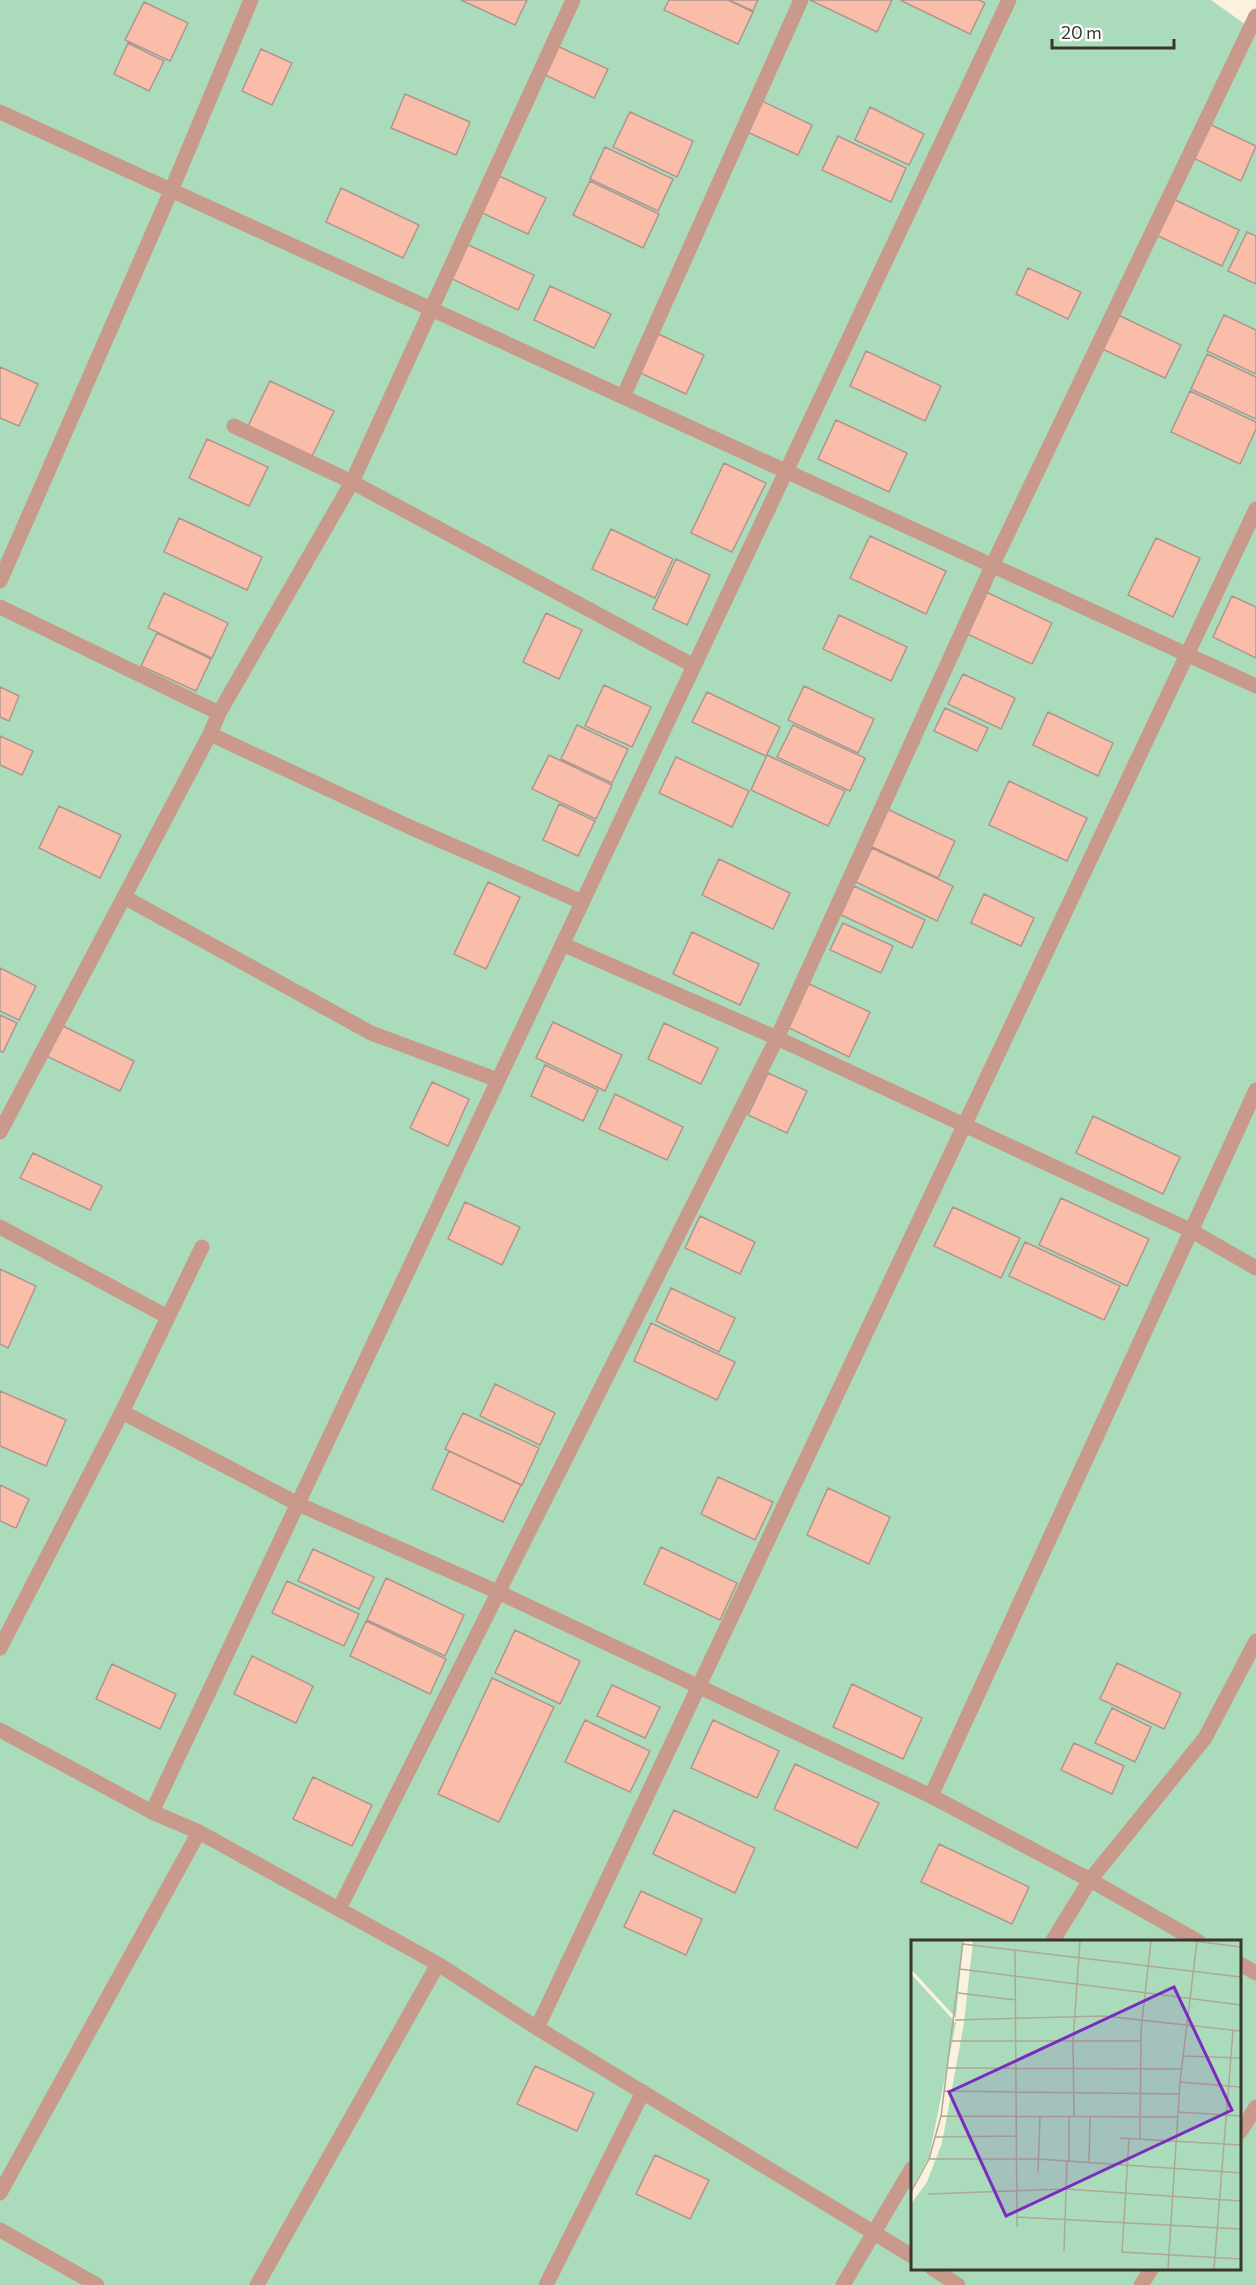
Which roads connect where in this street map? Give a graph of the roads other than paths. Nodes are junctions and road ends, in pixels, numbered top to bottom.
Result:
1 (251, 0) edge
2 (573, 0) edge
3 (801, 0) edge
4 (1009, 0) edge
5 (1256, 16) edge
6 (0, 112) edge
7 (171, 191) junction
8 (430, 309) junction
9 (623, 397) junction
10 (234, 426) dead end
11 (786, 471) junction
12 (352, 482) junction
13 (1256, 509) edge
14 (992, 566) junction
15 (0, 581) edge
16 (0, 607) edge
17 (1187, 655) junction
18 (694, 666) junction
19 (1256, 686) edge
20 (219, 713) junction
21 (210, 734) junction
22 (124, 897) junction
23 (582, 902) junction
24 (562, 944) junction
25 (777, 1038) junction
26 (498, 1080) junction
27 (1256, 1090) edge
28 (964, 1125) junction
29 (0, 1132) edge
30 (0, 1227) edge
31 (1190, 1230) junction
32 (202, 1247) dead end
33 (1256, 1268) edge
34 (168, 1317) junction
35 (122, 1412) junction
36 (297, 1504) junction
37 (498, 1592) junction
38 (1256, 1641) edge
39 (0, 1648) edge
40 (699, 1685) junction
41 (0, 1730) edge
42 (931, 1796) junction
43 (152, 1812) junction
44 (199, 1832) junction
45 (1090, 1880) junction
46 (339, 1909) junction
47 (1054, 1940) edge
48 (1197, 1940) edge
49 (438, 1964) junction
50 (1241, 1965) edge
51 (1256, 1973) edge
52 (537, 2028) junction
53 (643, 2092) junction
54 (1256, 2106) edge
55 (1241, 2129) edge
56 (911, 2170) edge
57 (0, 2193) edge
58 (0, 2230) edge
59 (873, 2231) junction
60 (911, 2255) edge
61 (935, 2270) edge
62 (1151, 2270) edge
63 (97, 2285) edge
64 (257, 2285) edge
65 (546, 2285) edge
66 (843, 2285) edge
67 (958, 2285) edge
68 (1141, 2285) edge

1 - 7 street
2 - 8 street
3 - 9 street
4 - 11 street
5 - 14 street
6 - 7 street
7 - 8 street
7 - 15 street
8 - 9 street
8 - 12 street
9 - 11 street
10 - 12 street
11 - 14 street
11 - 18 street
12 - 18 street
12 - 20 street
13 - 17 street
14 - 17 street
14 - 25 street
16 - 20 street
17 - 19 street
17 - 28 street
18 - 23 street
20 - 21 street
21 - 22 street
21 - 23 street
22 - 26 street
22 - 29 street
23 - 24 street
24 - 25 street
24 - 26 street
25 - 28 street
25 - 37 street
26 - 36 street
27 - 31 street
28 - 31 street
28 - 40 street
30 - 34 street
31 - 33 street
31 - 42 street
32 - 34 street
34 - 35 street
35 - 36 street
35 - 39 street
36 - 37 street
36 - 43 street
37 - 40 street
37 - 46 street
38 - 45 street
40 - 42 street
40 - 52 street
41 - 43 street
42 - 45 street
43 - 44 street
44 - 46 street
44 - 57 street
45 - 47 street
45 - 48 street
46 - 49 street
49 - 52 street
49 - 64 street
50 - 51 street
52 - 53 street
53 - 59 street
53 - 65 street
54 - 55 street
56 - 59 street
58 - 63 street
59 - 60 street
59 - 66 street
61 - 67 street
62 - 68 street

